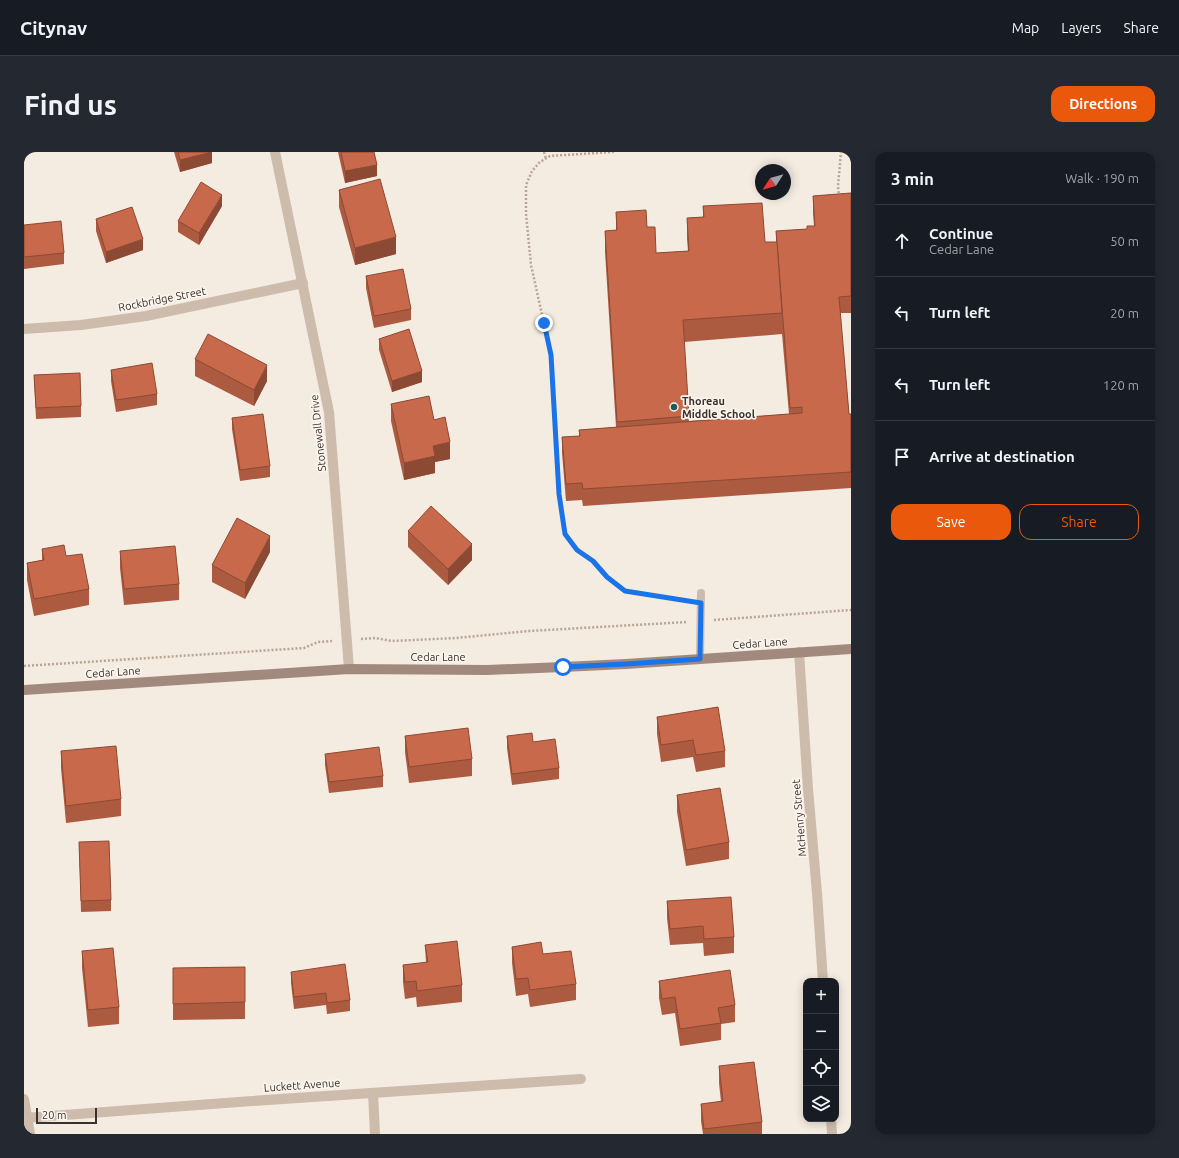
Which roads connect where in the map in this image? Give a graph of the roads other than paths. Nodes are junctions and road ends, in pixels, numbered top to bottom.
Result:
1 (275, 152) edge
2 (303, 283) junction
3 (24, 329) edge
4 (701, 593) dead end
5 (851, 649) edge
6 (799, 652) junction
7 (700, 659) junction
8 (349, 669) junction
9 (24, 690) edge
10 (823, 978) edge
11 (581, 1079) dead end
12 (373, 1093) junction
13 (24, 1099) edge
14 (26, 1118) edge
15 (831, 1122) edge
16 (30, 1134) edge
17 (375, 1134) edge
18 (832, 1134) edge

1 - 2 street, Stonewall Drive
2 - 3 street, Rockbridge Street
2 - 8 street, Stonewall Drive
4 - 7 lane
5 - 6 main road, Cedar Lane
6 - 7 main road, Cedar Lane
6 - 10 street, McHenry Street
7 - 8 main road, Cedar Lane
8 - 9 main road, Cedar Lane
11 - 12 street, Luckett Avenue
12 - 14 street, Luckett Avenue
12 - 17 street
13 - 14 street
14 - 16 street
15 - 18 street

